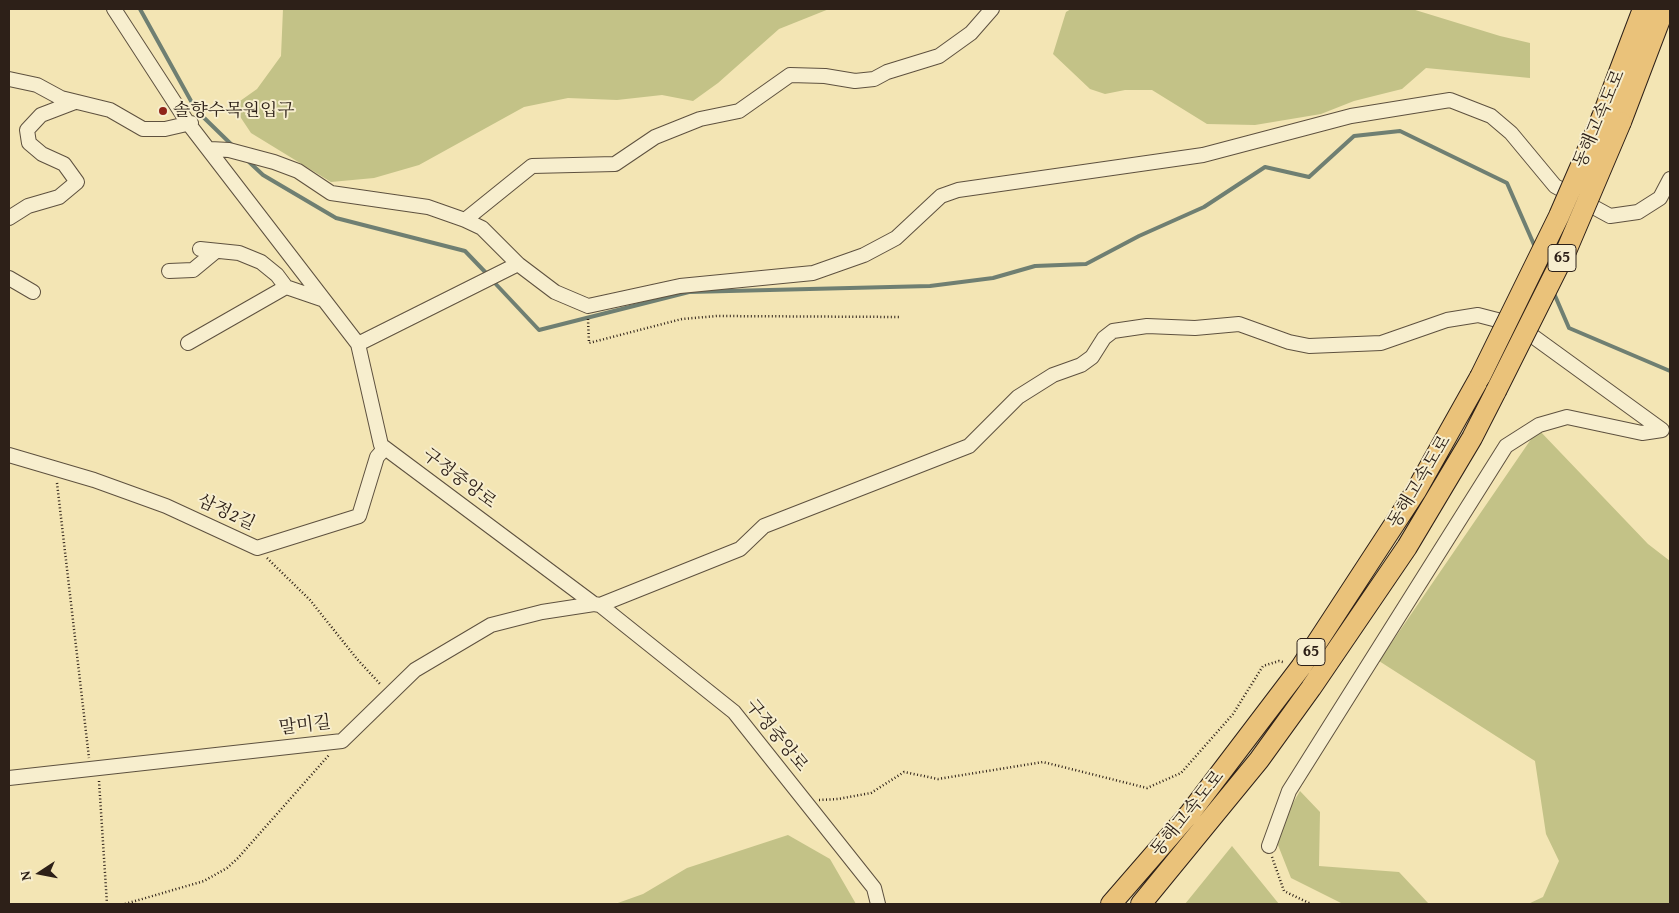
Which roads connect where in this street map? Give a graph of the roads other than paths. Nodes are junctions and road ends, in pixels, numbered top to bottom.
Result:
1 (114, 9) edge
2 (992, 9) edge
3 (1643, 9) edge
4 (1664, 9) edge
5 (9, 79) edge
6 (75, 102) junction
7 (1612, 119) junction
8 (190, 123) junction
9 (210, 149) junction
10 (1670, 179) edge
11 (9, 218) edge
12 (465, 220) junction
13 (200, 249) dead end
14 (216, 251) junction
15 (513, 267) junction
16 (169, 271) dead end
17 (9, 278) edge
18 (286, 287) junction
19 (32, 292) dead end
20 (324, 300) junction
21 (188, 343) dead end
22 (358, 344) junction
23 (1666, 433) edge
24 (385, 448) junction
25 (9, 455) edge
26 (597, 605) junction
27 (9, 778) edge
28 (1269, 846) road end
29 (878, 904) edge
30 (1111, 904) edge
31 (1141, 904) edge

1 - 8 street
2 - 12 street
3 - 7 highway, 동해고속도로 / 65
4 - 7 highway, 동해고속도로 / 65
5 - 6 street
6 - 8 street
6 - 11 street
7 - 30 highway, 동해고속도로 / 65, bridge
7 - 31 highway, 동해고속도로 / 65, bridge
8 - 9 street
9 - 12 street
9 - 20 street
10 - 15 street
12 - 15 street
13 - 14 street
14 - 16 street
14 - 18 street
15 - 22 street
17 - 19 street
18 - 20 street
18 - 21 street
20 - 22 street
22 - 24 street
23 - 26 street, 말미길
23 - 28 street
24 - 25 street, 삼정2길
24 - 26 street, 구정중앙로
26 - 27 street, 말미길
26 - 29 street, 구정중앙로

